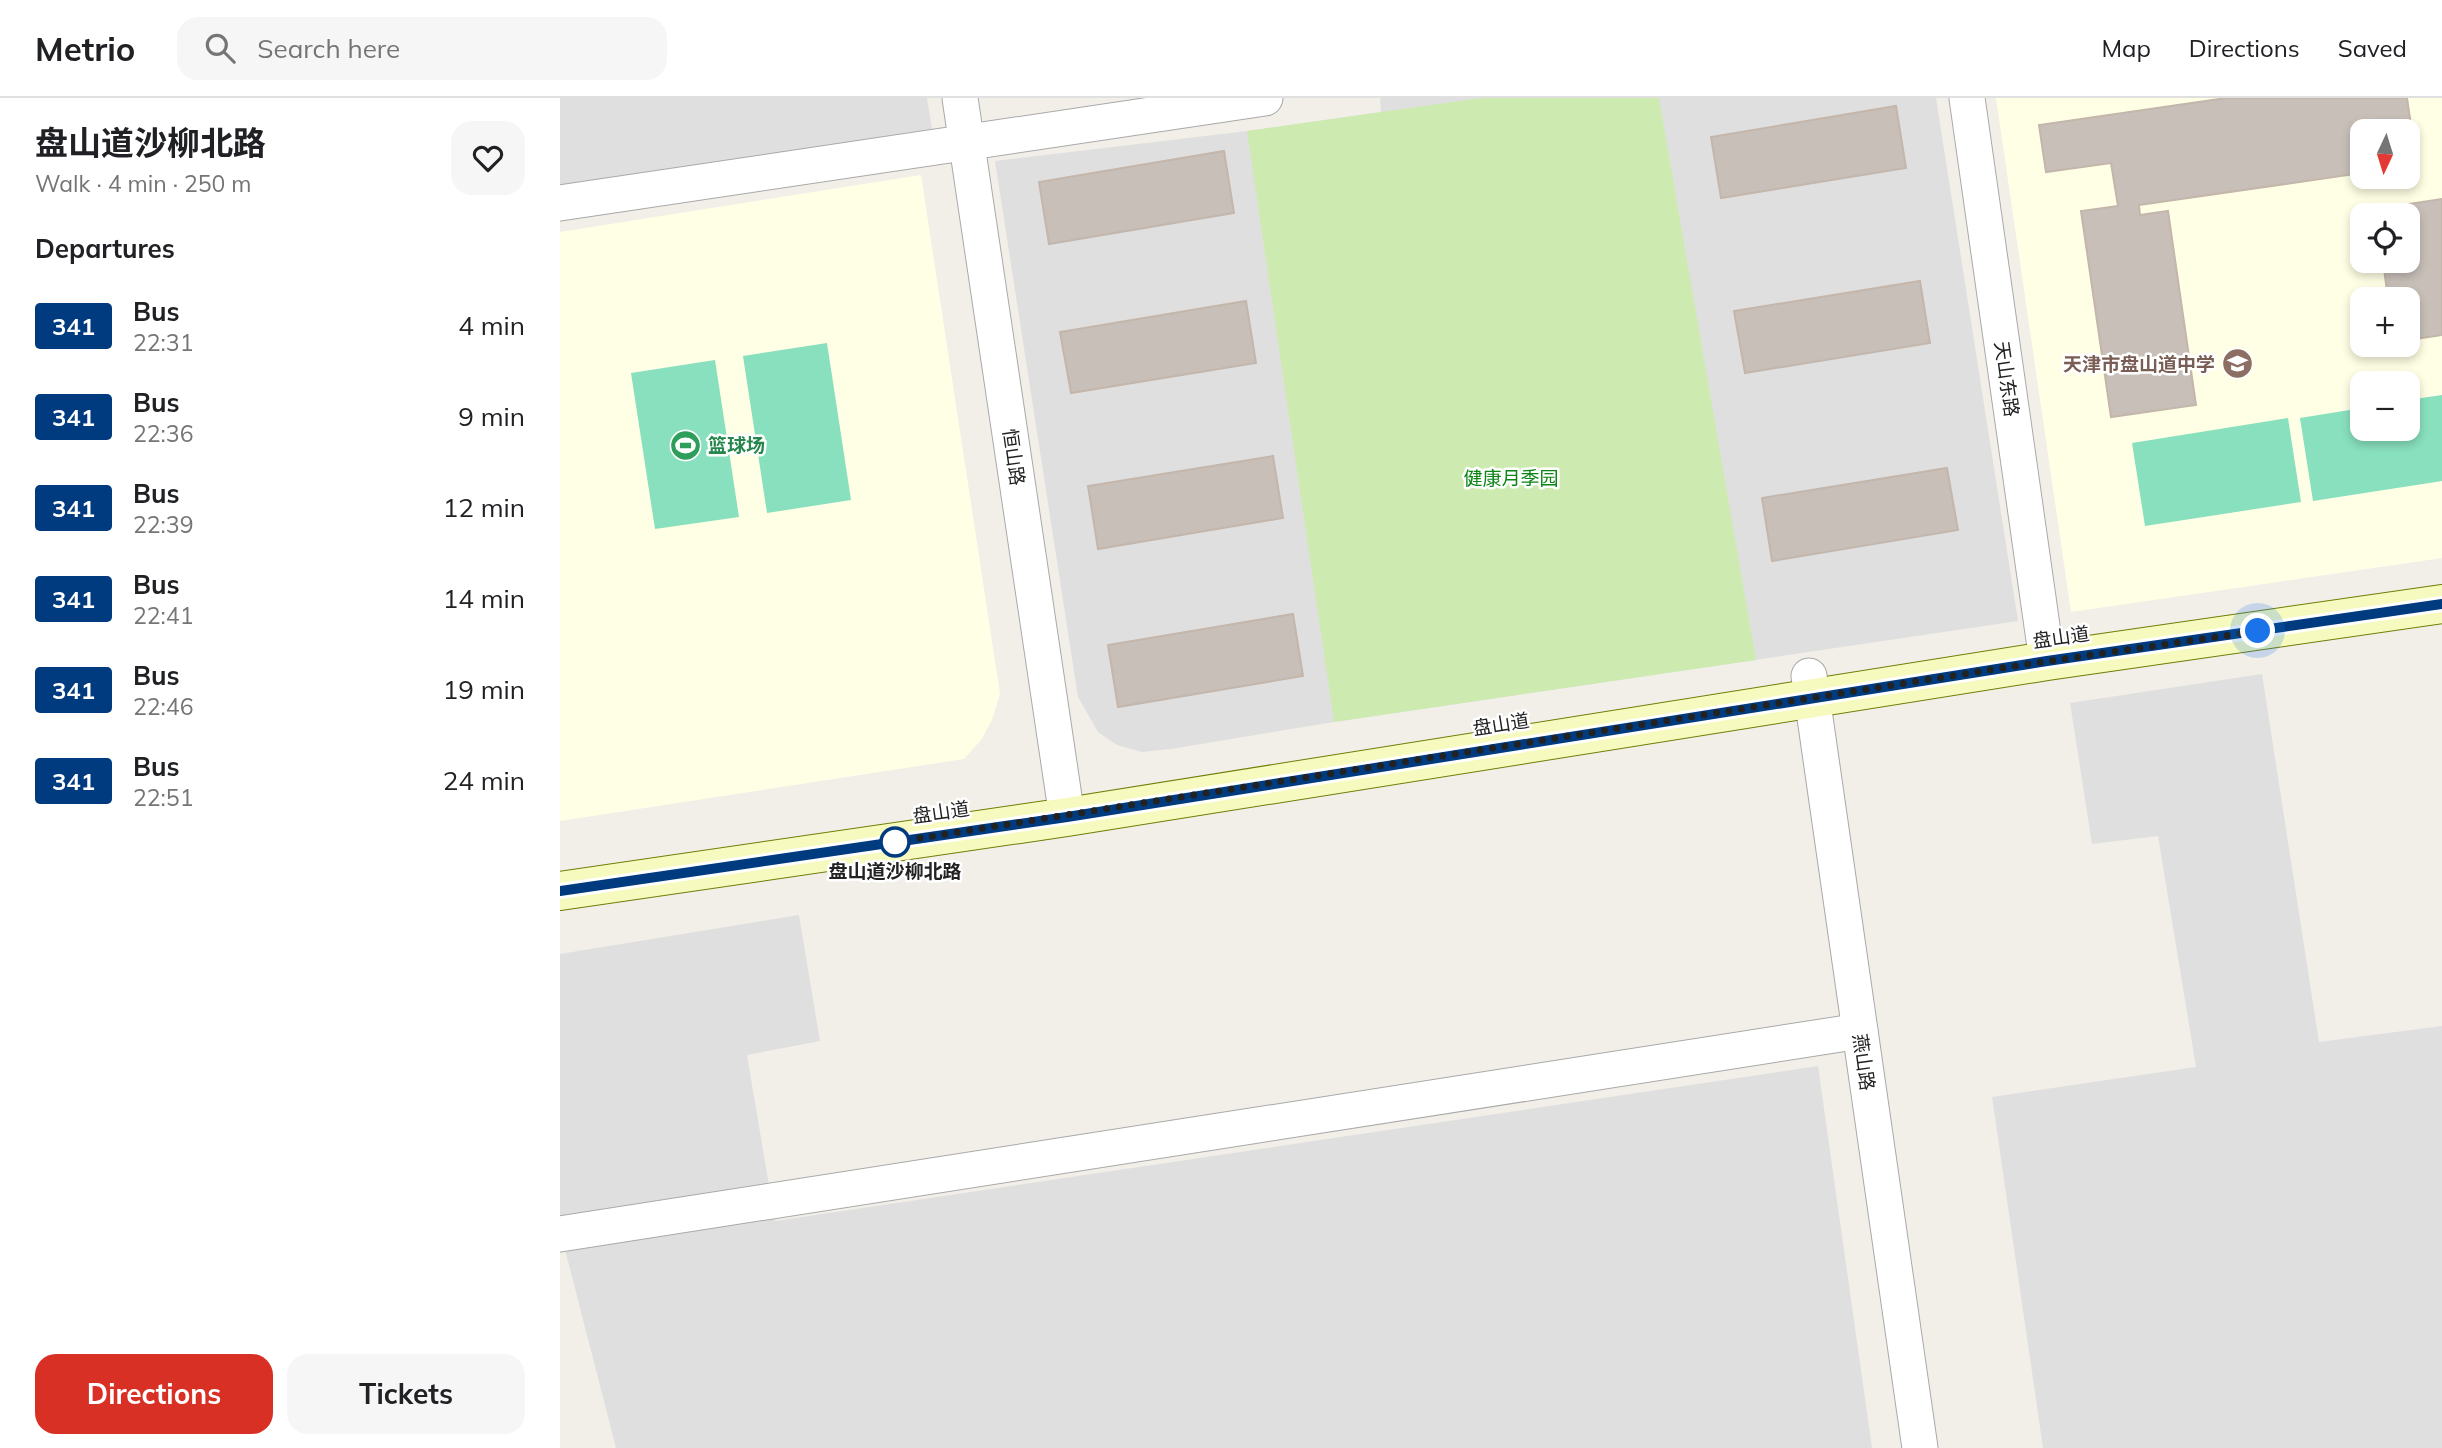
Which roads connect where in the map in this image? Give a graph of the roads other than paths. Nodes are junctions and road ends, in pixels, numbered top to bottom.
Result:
1 (960, 98) edge
2 (1265, 98) edge
3 (1967, 98) edge
4 (967, 141) junction
5 (560, 203) edge
6 (2442, 583) edge
7 (2442, 604) edge
8 (2045, 650) junction
9 (1811, 687) junction
10 (1066, 805) junction
11 (560, 868) edge
12 (560, 891) edge
13 (1860, 1031) junction
14 (560, 1234) edge
15 (1920, 1448) edge

1 - 4 street, 恒山路
2 - 4 street
3 - 8 street, 天山东路
4 - 5 street
4 - 10 street, 恒山路
6 - 8 street, 盘山道
7 - 8 street, 盘山道
8 - 9 street, 盘山道
9 - 10 street, 盘山道
9 - 13 street, 燕山路
10 - 11 street, 盘山道
10 - 12 street, 盘山道
13 - 14 street
13 - 15 street, 燕山路

